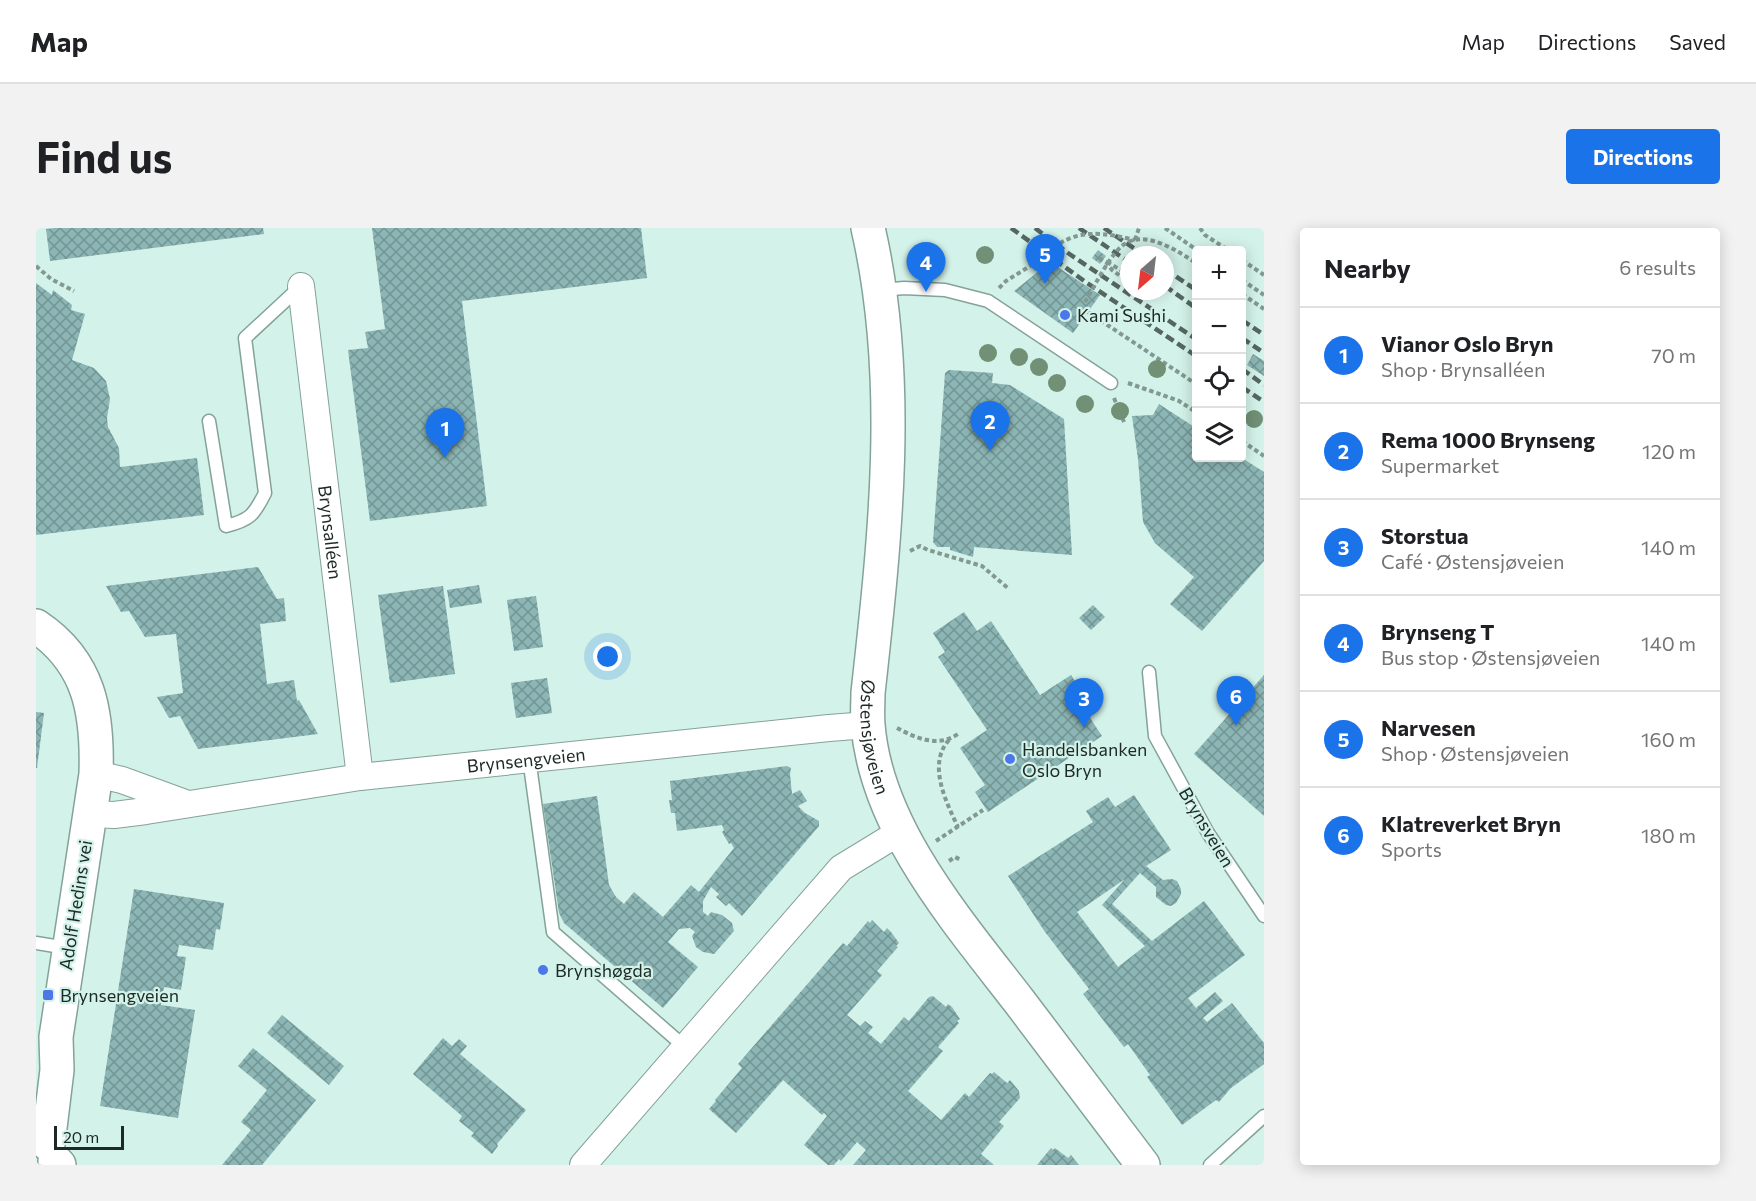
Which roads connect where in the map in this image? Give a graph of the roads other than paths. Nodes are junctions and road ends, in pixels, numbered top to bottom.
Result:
1 (868, 228) edge
2 (301, 286) joint
3 (881, 290) junction
4 (1111, 383) road end
5 (209, 421) dead end
6 (38, 628) edge
7 (1149, 672) dead end
8 (882, 726) junction
9 (529, 758) junction
10 (96, 774) junction
11 (360, 777) junction
12 (185, 803) junction
13 (90, 814) junction
14 (900, 832) junction
15 (1264, 916) edge
16 (36, 943) edge
17 (68, 948) junction
18 (56, 1037) junction
19 (686, 1048) junction
20 (36, 1088) edge
21 (1264, 1116) edge
22 (50, 1154) edge
23 (584, 1165) edge
24 (1143, 1165) edge
25 (1210, 1165) edge

1 - 3 main road, Østensjøveien
2 - 5 lane
2 - 11 street, Brynsalléen
3 - 4 lane
3 - 8 main road, Østensjøveien
6 - 10 main road, Adolf Hedins vei
7 - 15 lane, Brynsveien
8 - 9 street, Brynsengveien
8 - 14 main road, Østensjøveien
9 - 11 street, Brynsengveien
9 - 19 lane
10 - 12 street, Brynsengveien
10 - 13 main road, Adolf Hedins vei
11 - 12 street, Brynsengveien
12 - 13 street, Brynsengveien
13 - 17 main road, Adolf Hedins vei
14 - 19 street
14 - 24 main road, Østensjøveien
16 - 17 lane
17 - 18 main road, Adolf Hedins vei
18 - 20 main road, Adolf Hedins vei
18 - 22 main road, Adolf Hedins vei
19 - 23 street
21 - 25 lane

